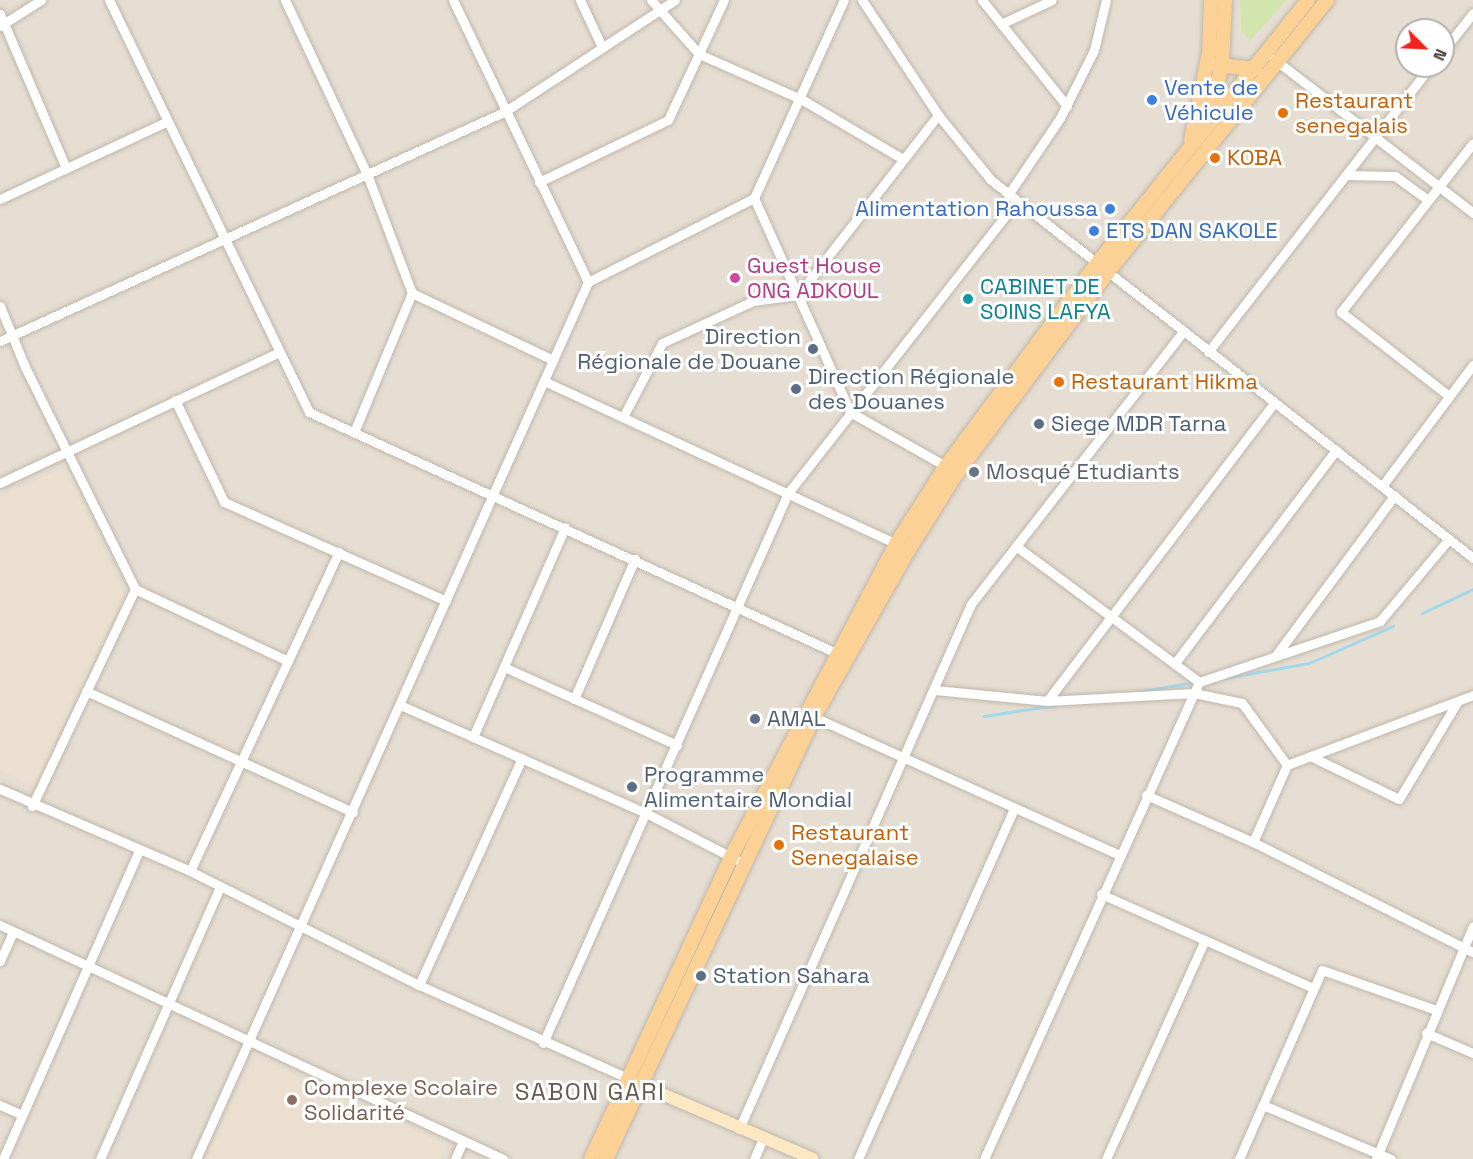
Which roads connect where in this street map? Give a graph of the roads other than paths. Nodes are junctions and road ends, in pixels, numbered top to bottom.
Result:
1 (40, 0) edge
2 (109, 0) edge
3 (285, 0) edge
4 (453, 0) edge
5 (580, 0) edge
6 (651, 0) edge
7 (675, 0) edge
8 (724, 0) edge
9 (844, 0) edge
10 (862, 0) edge
11 (982, 0) edge
12 (1052, 0) edge
13 (1106, 0) edge
14 (1211, 0) edge
15 (1225, 0) edge
16 (1308, 0) edge
17 (1327, 0) edge
18 (656, 11) junction
19 (1473, 13) edge
20 (0, 14) edge
21 (1001, 24) junction
22 (1, 26) edge
23 (1455, 36) edge
24 (602, 47) junction
25 (699, 54) junction
26 (1268, 54) junction
27 (1279, 63) junction
28 (1208, 65) junction
29 (1222, 65) junction
30 (1255, 69) junction
31 (1422, 78) edge
32 (801, 99) junction
33 (1067, 106) junction
34 (504, 112) junction
35 (938, 114) junction
36 (168, 121) junction
37 (1207, 123) junction
38 (1376, 136) junction
39 (1190, 143) junction
40 (1473, 143) edge
41 (1199, 154) junction
42 (903, 159) junction
43 (1407, 160) junction
44 (66, 168) junction
45 (1186, 173) junction
46 (367, 174) junction
47 (1346, 174) junction
48 (1395, 176) junction
49 (539, 182) junction
50 (1439, 186) junction
51 (1008, 195) junction
52 (754, 198) junction
53 (0, 199) edge
54 (1428, 200) junction
55 (1016, 202) junction
56 (1473, 213) edge
57 (225, 239) junction
58 (1101, 269) junction
59 (588, 282) junction
60 (412, 293) junction
61 (798, 295) junction
62 (0, 306) edge
63 (1183, 332) junction
64 (11, 336) junction
65 (0, 341) edge
66 (280, 352) junction
67 (1208, 352) junction
68 (553, 360) junction
69 (1473, 365) edge
70 (544, 381) junction
71 (1449, 396) junction
72 (175, 400) junction
73 (1274, 402) junction
74 (850, 412) junction
75 (623, 417) junction
76 (354, 432) junction
77 (1336, 450) junction
78 (68, 451) junction
79 (952, 469) junction
80 (0, 483) edge
81 (1382, 486) junction
82 (788, 493) junction
83 (494, 494) junction
84 (1395, 495) junction
85 (565, 527) junction
86 (1449, 538) junction
87 (896, 544) junction
88 (1016, 546) junction
89 (339, 552) junction
90 (1473, 558) edge
91 (635, 559) junction
92 (135, 589) junction
93 (446, 601) junction
94 (738, 607) junction
95 (1109, 614) junction
96 (840, 655) junction
97 (1275, 655) junction
98 (288, 661) junction
99 (1175, 663) junction
100 (504, 667) junction
101 (1199, 682) junction
102 (935, 690) junction
103 (86, 692) junction
104 (1194, 693) junction
105 (1473, 695) edge
106 (574, 699) junction
107 (1047, 701) junction
108 (1458, 701) junction
109 (400, 705) junction
110 (814, 717) junction
111 (473, 737) junction
112 (677, 745) junction
113 (791, 751) junction
114 (1310, 756) junction
115 (522, 758) junction
116 (906, 759) junction
117 (242, 762) junction
118 (1287, 765) junction
119 (0, 789) edge
120 (1146, 795) junction
121 (32, 806) junction
122 (1014, 808) junction
123 (353, 812) junction
124 (646, 813) junction
125 (1253, 842) junction
126 (139, 850) junction
127 (1117, 854) junction
128 (737, 860) junction
129 (190, 871) junction
130 (220, 887) junction
131 (1101, 894) junction
132 (0, 925) edge
133 (1473, 926) edge
134 (299, 928) junction
135 (13, 932) junction
136 (1204, 940) junction
137 (1463, 947) junction
138 (1473, 951) edge
139 (0, 961) edge
140 (88, 968) junction
141 (419, 985) junction
142 (1313, 988) junction
143 (168, 1005) junction
144 (1436, 1010) junction
145 (1426, 1033) junction
146 (250, 1043) junction
147 (543, 1043) junction
148 (1473, 1053) edge
149 (633, 1081) junction
150 (0, 1105) edge
151 (1263, 1105) junction
152 (22, 1115) junction
153 (739, 1129) junction
154 (763, 1139) junction
155 (463, 1141) junction
156 (1377, 1156) edge
157 (3, 1159) edge
158 (100, 1159) edge
159 (196, 1159) edge
160 (455, 1159) edge
161 (503, 1159) edge
162 (591, 1159) edge
163 (606, 1159) edge
164 (754, 1159) edge
165 (813, 1159) edge
166 (858, 1159) edge
167 (984, 1159) edge
168 (1106, 1159) edge
169 (1239, 1159) edge
170 (1391, 1159) edge

1 - 22 street
2 - 36 street
3 - 46 street
4 - 34 street
5 - 24 street
6 - 18 street
7 - 18 street
8 - 25 street
9 - 32 street
10 - 35 street
11 - 21 street
12 - 21 street
13 - 33 street
14 - 28 main road
15 - 29 main road
16 - 26 main road
17 - 27 main road
18 - 24 street
18 - 25 street
19 - 23 street
20 - 22 street
21 - 33 street
22 - 44 street
24 - 34 street
25 - 32 street
25 - 49 street
26 - 27 street
26 - 30 main road
27 - 38 street
27 - 41 main road
28 - 29 main road
28 - 39 main road
29 - 30 main road
29 - 37 main road
30 - 37 main road
31 - 38 street
32 - 42 street
32 - 52 street
33 - 51 street
34 - 46 street
34 - 49 street
35 - 42 street
35 - 51 street
36 - 44 street
36 - 57 street
37 - 39 main road
37 - 41 main road
38 - 43 street
38 - 47 street
39 - 45 main road
39 - 58 main road
40 - 50 street
41 - 45 main road
42 - 61 street
43 - 48 street
43 - 50 street
44 - 53 street
45 - 58 main road
46 - 57 street
46 - 60 street
47 - 48 street
47 - 67 street
48 - 54 street
49 - 59 street
50 - 54 street
50 - 56 street
51 - 55 street
52 - 59 street
52 - 61 street
54 - 71 street
55 - 58 street
55 - 74 street
57 - 64 street
57 - 66 street
58 - 63 street
58 - 79 main road
59 - 68 street
60 - 68 street
60 - 76 street
61 - 74 street
61 - 75 street
62 - 64 street
63 - 67 street
63 - 88 street
64 - 65 street
64 - 78 street
66 - 72 street
66 - 76 street
67 - 73 street
68 - 70 street
69 - 71 street
70 - 75 street
70 - 83 street
71 - 81 street
72 - 78 street
72 - 89 street
73 - 77 street
73 - 95 street
74 - 79 street
74 - 82 street
75 - 82 street
76 - 83 street
77 - 81 street
77 - 99 street
78 - 80 street
78 - 92 street
79 - 87 main road
79 - 96 main road
81 - 84 street
82 - 87 street
82 - 94 street
83 - 85 street
83 - 93 street
84 - 86 street
84 - 97 street
85 - 91 street
85 - 100 street
86 - 90 street
86 - 97 street
87 - 96 main road
88 - 95 street
88 - 102 street
89 - 93 street
89 - 98 street
91 - 94 street
91 - 106 street
92 - 98 street
92 - 103 street
93 - 109 street
94 - 96 street
94 - 112 street
95 - 99 street
95 - 107 street
96 - 110 main road
96 - 113 main road
97 - 101 street
98 - 117 street
99 - 101 street
100 - 106 street
100 - 111 street
101 - 104 street
102 - 107 street
102 - 116 street
103 - 117 street
103 - 121 street
104 - 107 street
104 - 118 street
104 - 120 street
105 - 108 street
106 - 112 street
108 - 114 street
108 - 114 street
109 - 111 street
109 - 123 street
110 - 113 main road
110 - 116 street
111 - 115 street
112 - 124 street
113 - 128 main road
114 - 118 street
115 - 124 street
115 - 141 street
116 - 122 street
116 - 153 street
117 - 123 street
117 - 129 street
118 - 125 street
119 - 121 street
120 - 125 street
120 - 127 street
121 - 126 street
122 - 127 street
122 - 166 street
123 - 134 street
124 - 128 street
124 - 147 street
125 - 137 street
126 - 129 street
126 - 140 street
127 - 131 street
128 - 149 main road
129 - 130 street
130 - 134 street
130 - 143 street
131 - 136 street
131 - 167 street
132 - 135 street
133 - 137 street
134 - 141 street
134 - 146 street
135 - 139 street
135 - 140 street
136 - 142 street
136 - 168 street
137 - 138 street
137 - 144 street
140 - 143 street
140 - 152 street
141 - 147 street
142 - 144 street
142 - 151 street
143 - 146 street
143 - 158 street
144 - 145 street
145 - 148 street
145 - 156 street
146 - 155 street
146 - 159 street
147 - 149 street
149 - 153 street
149 - 162 main road
149 - 163 main road
150 - 152 street
151 - 156 street
151 - 169 street
152 - 157 street
153 - 154 street
154 - 164 street
154 - 165 street
155 - 160 street
155 - 161 street
156 - 170 street

